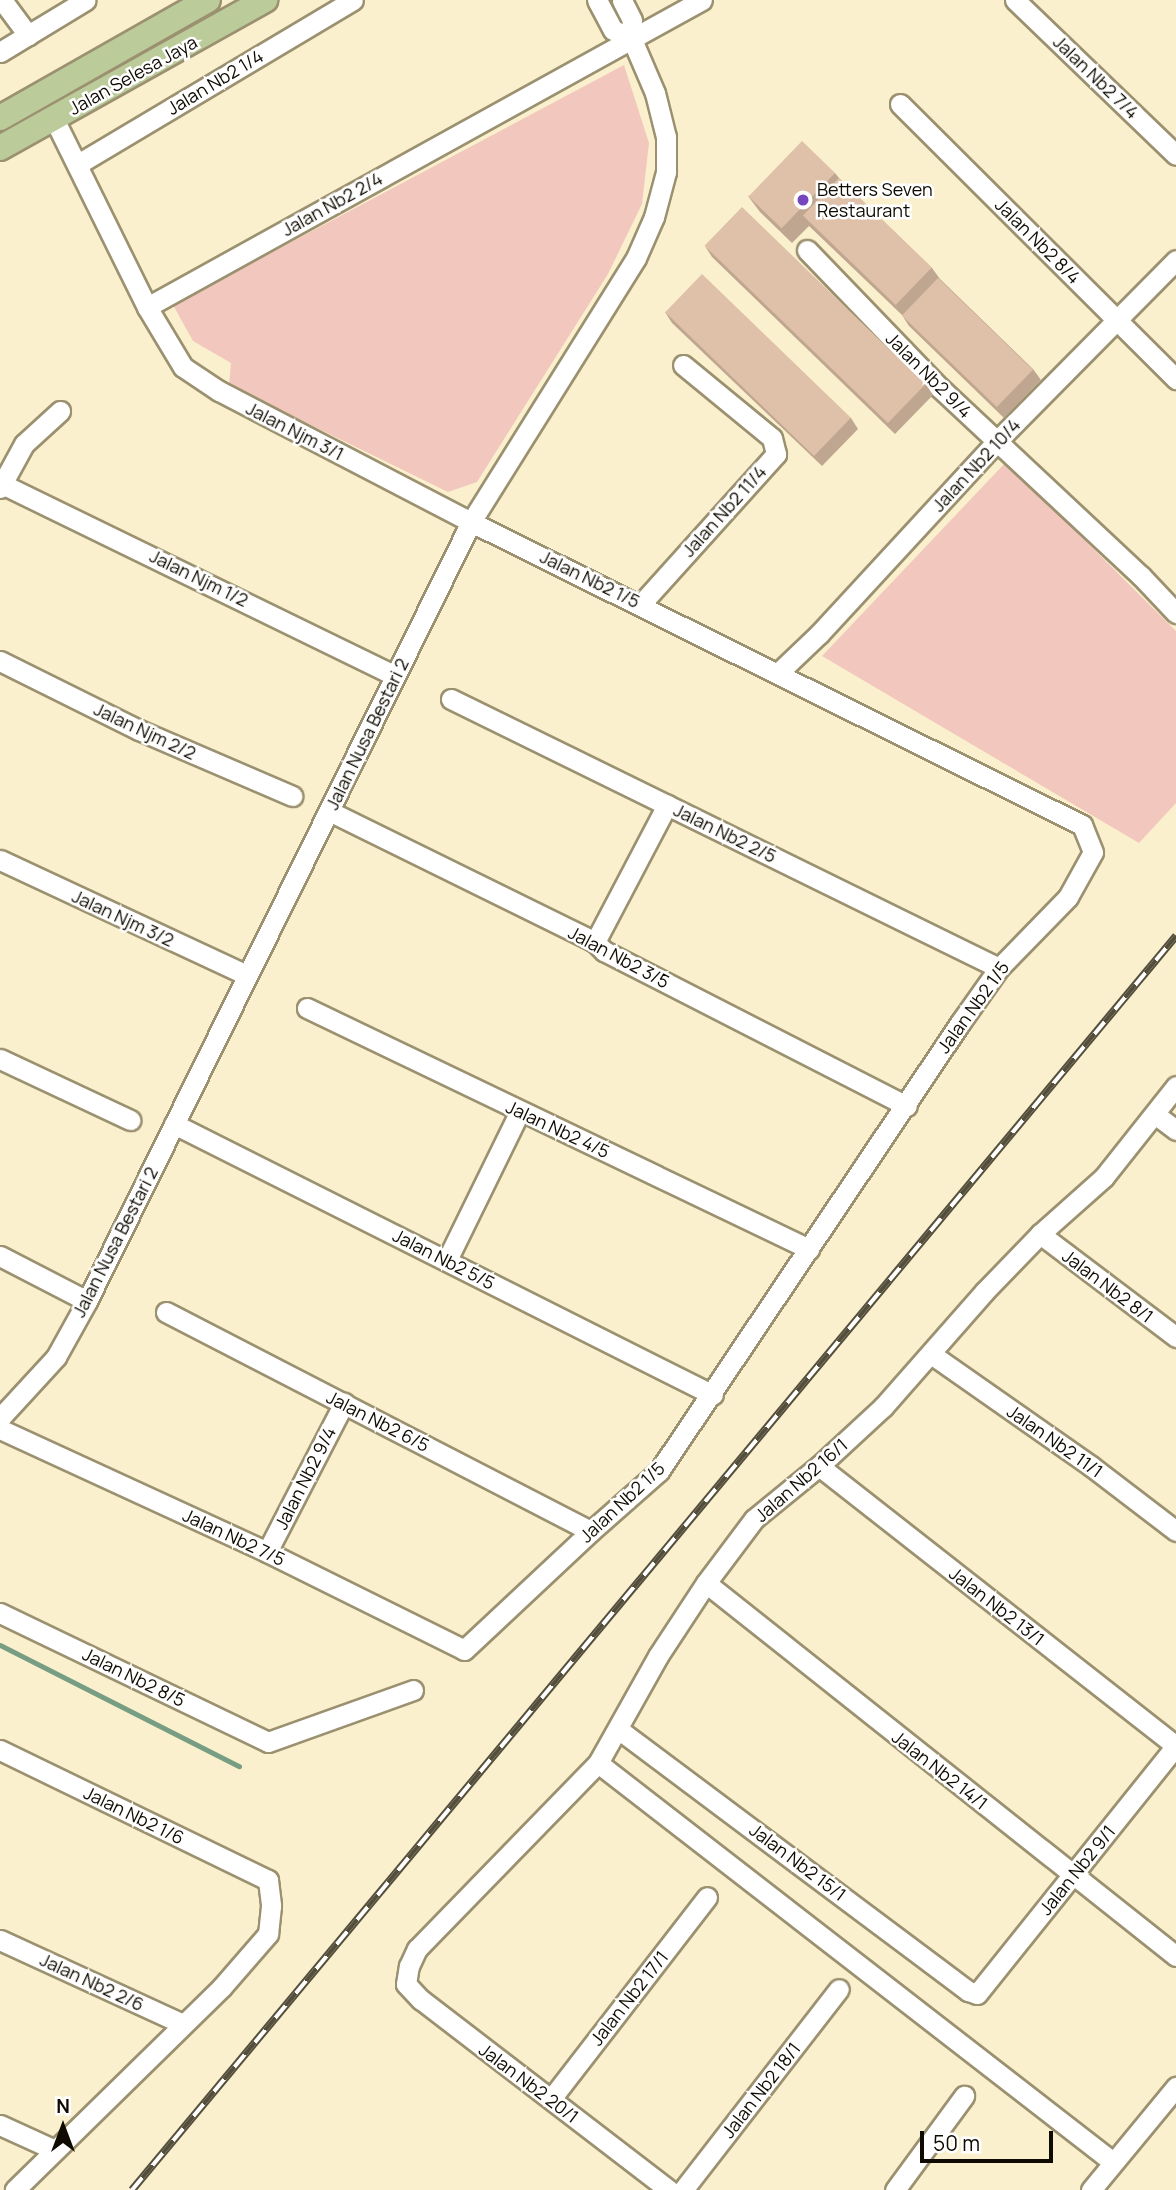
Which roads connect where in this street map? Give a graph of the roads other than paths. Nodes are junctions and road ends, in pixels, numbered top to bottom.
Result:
1 (2, 0) edge
2 (86, 0) edge
3 (208, 0) edge
4 (265, 0) edge
5 (353, 0) edge
6 (597, 0) edge
7 (622, 0) edge
8 (702, 0) edge
9 (1016, 0) edge
10 (28, 35) junction
11 (631, 37) junction
12 (0, 52) edge
13 (50, 92) junction
14 (900, 104) dead end
15 (0, 112) edge
16 (0, 118) edge
17 (54, 119) junction
18 (0, 148) edge
19 (1176, 155) edge
20 (78, 164) junction
21 (807, 250) dead end
22 (1176, 260) edge
23 (147, 307) junction
24 (1117, 319) junction
25 (683, 365) dead end
26 (1176, 379) edge
27 (60, 411) dead end
28 (998, 440) junction
29 (1, 486) edge
30 (471, 522) junction
31 (641, 604) junction
32 (1176, 613) edge
33 (0, 661) edge
34 (778, 673) junction
35 (395, 676) junction
36 (451, 699) dead end
37 (292, 796) dead end
38 (667, 805) junction
39 (329, 811) junction
40 (0, 860) edge
41 (595, 942) junction
42 (999, 968) junction
43 (247, 975) junction
44 (307, 1008) dead end
45 (0, 1059) edge
46 (1176, 1086) edge
47 (907, 1107) junction
48 (520, 1111) junction
49 (1156, 1115) junction
50 (130, 1120) dead end
51 (174, 1124) junction
52 (1176, 1130) edge
53 (1040, 1234) junction
54 (809, 1249) junction
55 (0, 1256) edge
56 (447, 1260) junction
57 (87, 1301) junction
58 (166, 1312) dead end
59 (1176, 1337) edge
60 (931, 1354) junction
61 (713, 1395) junction
62 (344, 1404) junction
63 (0, 1418) edge
64 (0, 1429) edge
65 (819, 1466) junction
66 (591, 1531) junction
67 (1176, 1531) edge
68 (267, 1552) junction
69 (706, 1583) junction
70 (0, 1613) edge
71 (464, 1650) joint
72 (413, 1690) dead end
73 (618, 1729) junction
74 (1176, 1746) edge
75 (0, 1750) edge
76 (598, 1763) junction
77 (1073, 1875) junction
78 (707, 1897) dead end
79 (0, 1940) edge
80 (1176, 1956) edge
81 (409, 1966) joint
82 (839, 1989) dead end
83 (978, 1994) joint
84 (183, 2024) junction
85 (1176, 2087) edge
86 (964, 2096) dead end
87 (551, 2099) junction
88 (0, 2124) edge
89 (55, 2150) junction
90 (1113, 2162) junction
91 (15, 2190) edge
92 (669, 2190) edge
93 (683, 2190) edge
94 (895, 2190) edge
95 (1091, 2190) edge

1 - 10 street
2 - 10 street
3 - 13 main road, Jalan Selesa Jaya
4 - 17 main road, Jalan Selesa Jaya
5 - 20 street, Jalan Nb2 1/4
6 - 11 street, Jalan Nusa Bestari 2
7 - 11 street, Jalan Nusa Bestari 2
8 - 11 street, Jalan Nb2 2/4
9 - 19 street, Jalan Nb2 7/4
10 - 12 street
11 - 23 street, Jalan Nb2 2/4
11 - 30 street, Jalan Nusa Bestari 2
13 - 15 main road
13 - 16 main road, Jalan Selesa Jaya
14 - 24 street, Jalan Nb2 8/4
17 - 18 main road, Jalan Selesa Jaya
17 - 20 street
20 - 23 street
21 - 28 street, Jalan Nb2 9/4
22 - 24 street, Jalan Nb2 10/4
23 - 30 street, Jalan Njm 3/1
24 - 26 street, Jalan Nb2 8/4
24 - 28 street, Jalan Nb2 10/4
25 - 31 street, Jalan Nb2 11/4
27 - 29 street
28 - 32 street, Jalan Nb2 9/4
28 - 34 street, Jalan Nb2 10/4
29 - 35 street, Jalan Njm 1/2
30 - 31 street, Jalan Nb2 1/5
30 - 35 street, Jalan Nusa Bestari 2
31 - 34 street, Jalan Nb2 1/5
33 - 37 street, Jalan Njm 2/2
34 - 42 street, Jalan Nb2 1/5
35 - 39 street, Jalan Nusa Bestari 2
36 - 38 street, Jalan Nb2 2/5
38 - 41 street
38 - 42 street, Jalan Nb2 2/5
39 - 41 street, Jalan Nb2 3/5
39 - 43 street, Jalan Nusa Bestari 2
40 - 43 street, Jalan Njm 3/2
41 - 47 street, Jalan Nb2 3/5
42 - 47 street, Jalan Nb2 1/5
43 - 51 street, Jalan Nusa Bestari 2
44 - 48 street, Jalan Nb2 4/5
45 - 50 street
46 - 49 street, Jalan Nb2 16/1
47 - 54 street, Jalan Nb2 1/5
48 - 54 street, Jalan Nb2 4/5
48 - 56 street
49 - 52 street
49 - 53 street, Jalan Nb2 16/1
51 - 56 street, Jalan Nb2 5/5
51 - 57 street, Jalan Nusa Bestari 2
53 - 59 street, Jalan Nb2 8/1
53 - 60 street, Jalan Nb2 16/1
54 - 61 street, Jalan Nb2 1/5
55 - 57 street
56 - 61 street, Jalan Nb2 5/5
57 - 63 street, Jalan Nusa Bestari 2
58 - 62 street, Jalan Nb2 6/5
60 - 65 street, Jalan Nb2 16/1
60 - 67 street, Jalan Nb2 11/1
61 - 66 street, Jalan Nb2 1/5
62 - 66 street, Jalan Nb2 6/5
62 - 68 street, Jalan Nb2 9/4
64 - 68 street, Jalan Nb2 7/5
65 - 69 street, Jalan Nb2 16/1
65 - 74 street, Jalan Nb2 13/1
66 - 71 street, Jalan Nb2 1/5
68 - 71 street, Jalan Nb2 7/5
69 - 73 street, Jalan Nb2 16/1
69 - 77 street, Jalan Nb2 14/1
70 - 72 street, Jalan Nb2 8/5
73 - 76 street, Jalan Nb2 16/1
73 - 83 street, Jalan Nb2 15/1
74 - 77 street, Jalan Nb2 9/1
75 - 84 street, Jalan Nb2 1/6
76 - 81 street, Jalan Nb2 16/1
76 - 90 street
77 - 80 street, Jalan Nb2 14/1
77 - 83 street, Jalan Nb2 9/1
78 - 87 street, Jalan Nb2 17/1
79 - 84 street, Jalan Nb2 2/6
81 - 87 street, Jalan Nb2 20/1
82 - 93 street, Jalan Nb2 18/1
84 - 89 street
85 - 90 street
86 - 94 street
87 - 92 street, Jalan Nb2 20/1
88 - 89 street
89 - 91 street
90 - 95 street

